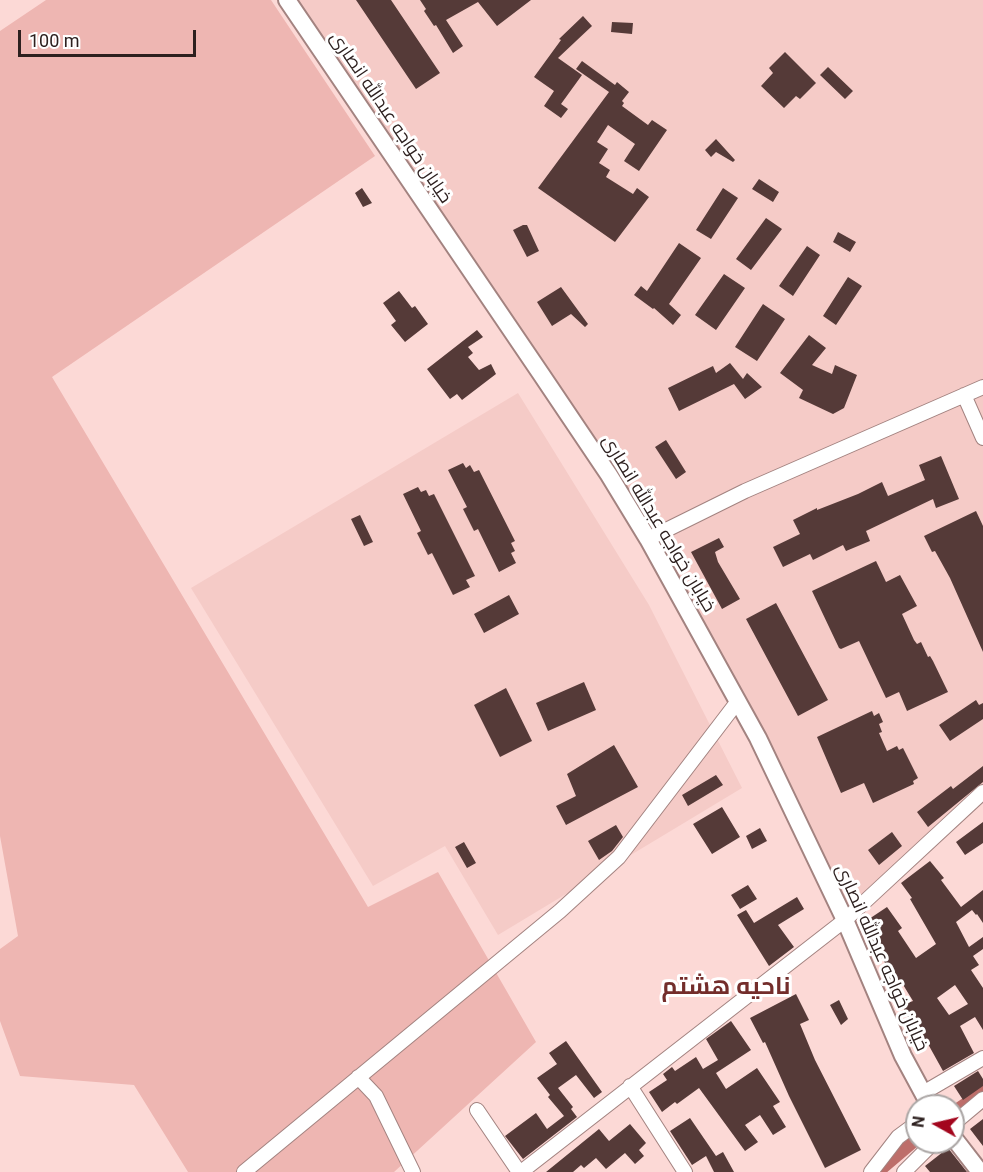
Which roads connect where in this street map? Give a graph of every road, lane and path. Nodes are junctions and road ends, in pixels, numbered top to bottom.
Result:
1 (287, 0) edge
2 (983, 387) edge
3 (964, 395) junction
4 (983, 438) edge
5 (648, 539) junction
6 (738, 701) junction
7 (983, 792) edge
8 (845, 920) junction
9 (983, 1058) edge
10 (358, 1077) junction
11 (630, 1086) junction
12 (923, 1094) edge
13 (934, 1094) edge
14 (983, 1099) edge
15 (477, 1110) dead end
16 (965, 1114) edge
17 (905, 1132) edge
18 (965, 1153) edge
19 (922, 1154) edge
20 (243, 1172) edge
21 (413, 1172) edge
22 (520, 1172) edge
23 (685, 1172) edge
24 (871, 1172) edge
25 (904, 1172) edge
26 (980, 1172) edge

1 - 5 street, خیابان خواجه عبدالله انصاری
2 - 3 street
3 - 4 street
3 - 5 street
5 - 6 street, خیابان خواجه عبدالله انصاری
6 - 8 street, خیابان خواجه عبدالله انصاری
6 - 10 street
7 - 8 street
8 - 11 street
8 - 12 street, خیابان خواجه عبدالله انصاری
9 - 13 street
10 - 20 street
10 - 21 street
11 - 22 street
11 - 23 street
14 - 16 street
15 - 22 street
17 - 24 street
18 - 26 street
19 - 25 street

